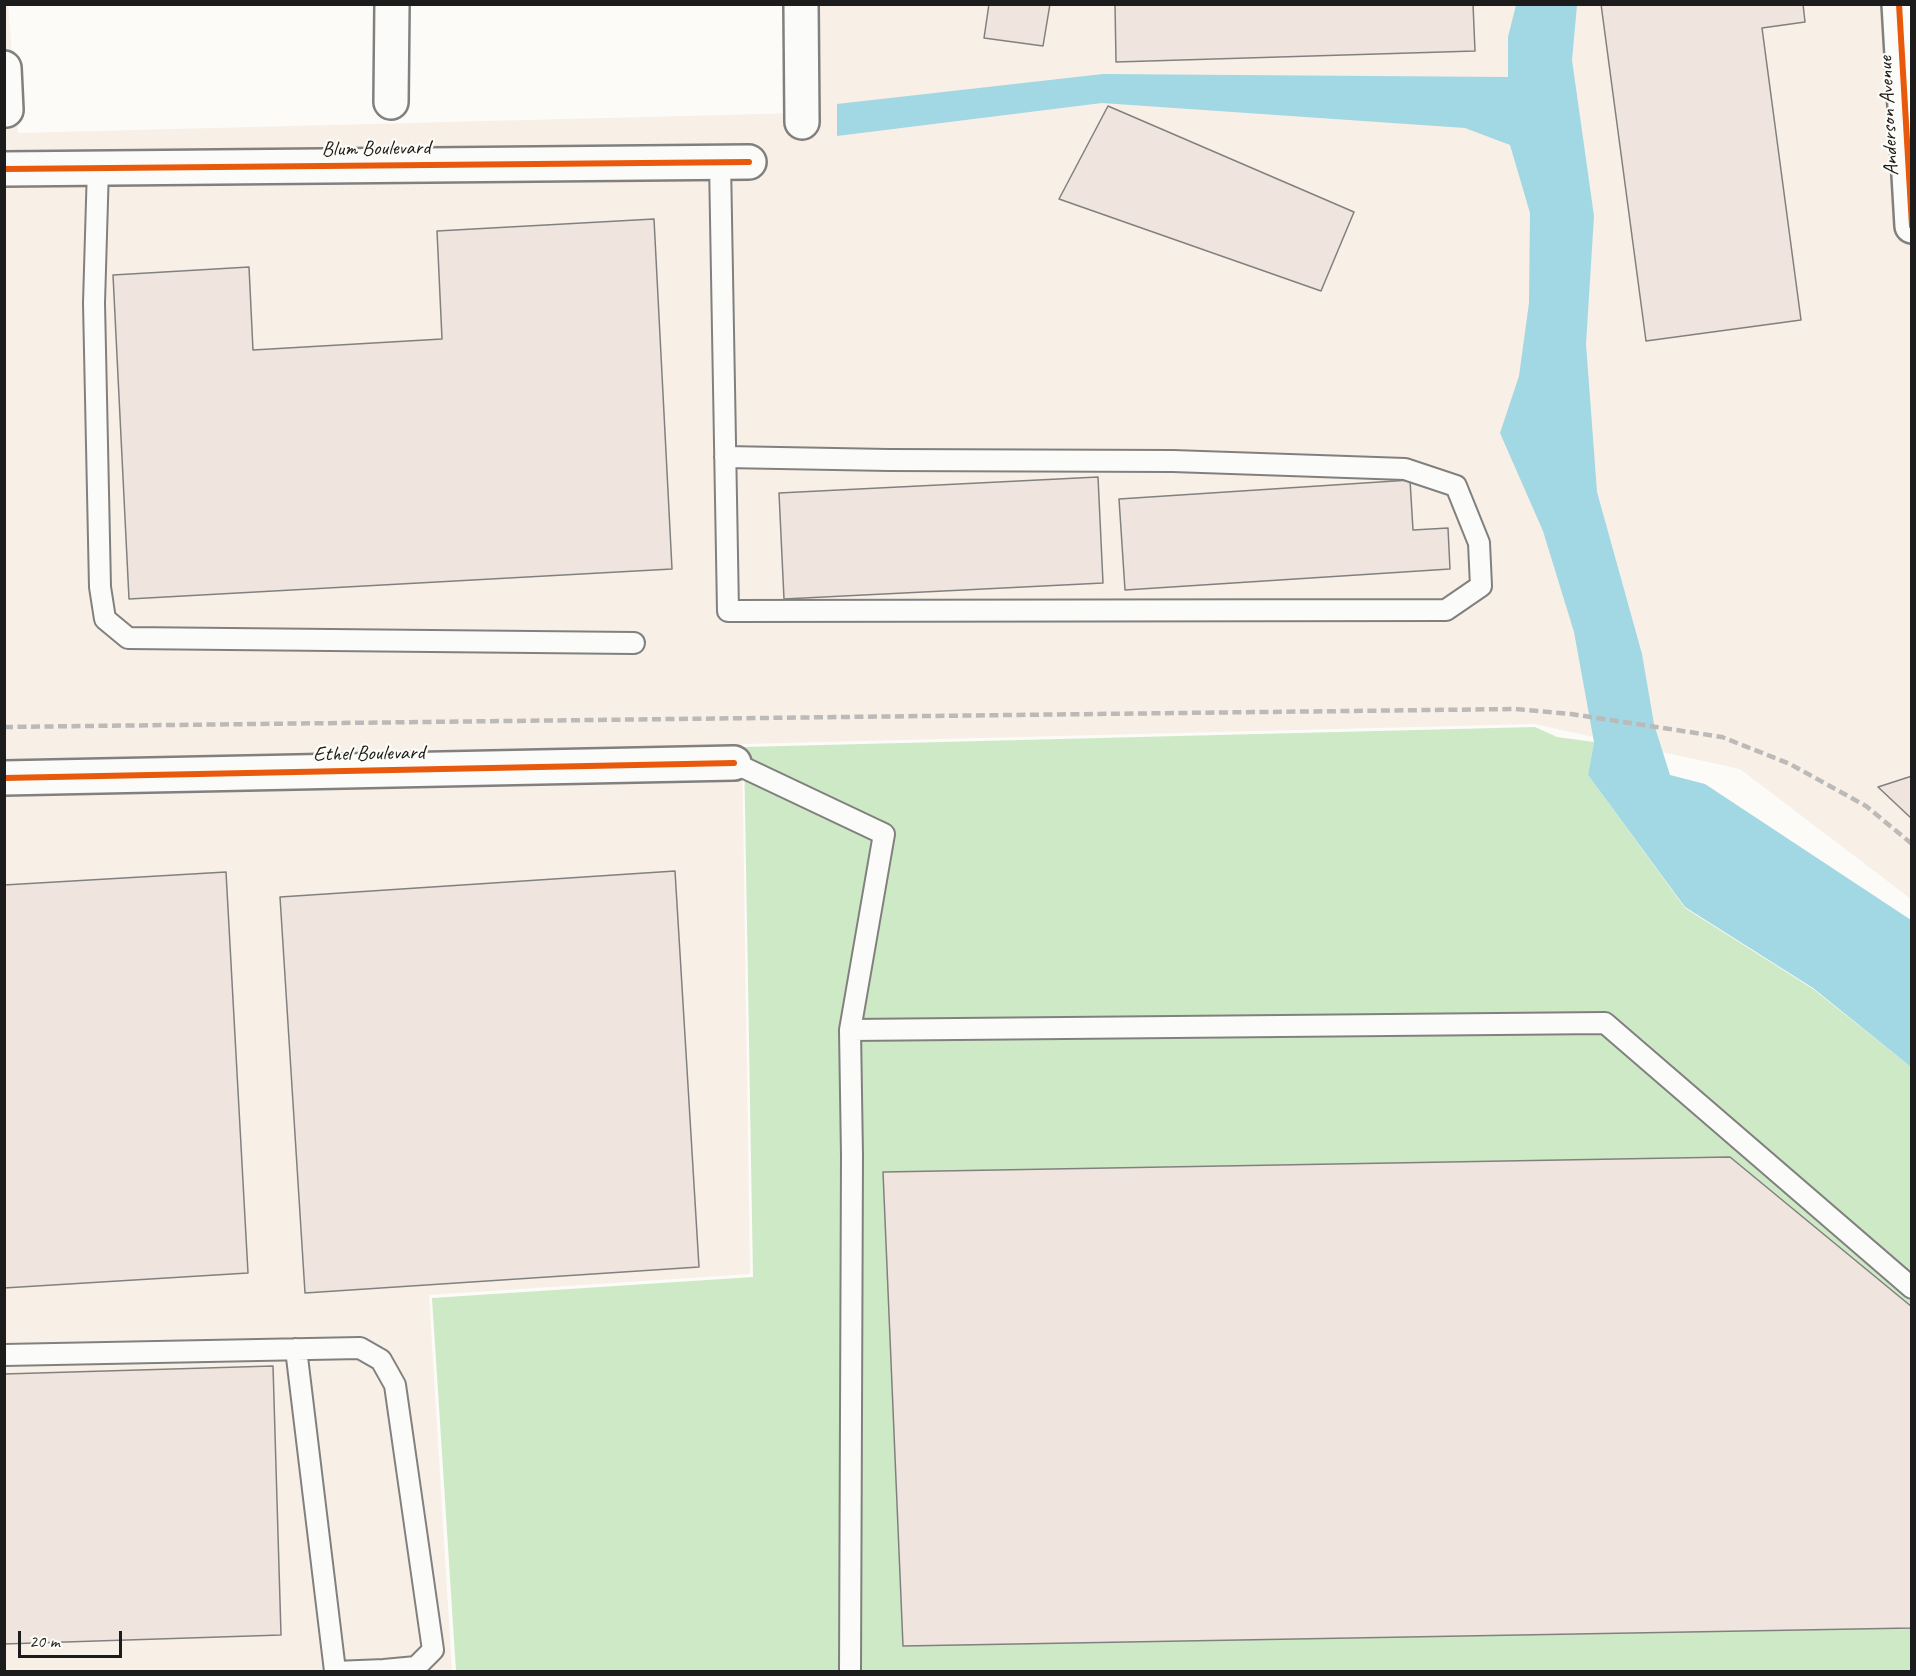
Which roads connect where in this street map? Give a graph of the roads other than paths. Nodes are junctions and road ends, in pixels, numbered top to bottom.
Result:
1 (392, 4) edge
2 (801, 4) edge
3 (1899, 4) edge
4 (4, 68) edge
5 (392, 102) dead end
6 (6, 110) dead end
7 (802, 122) dead end
8 (734, 162) joint
9 (98, 167) junction
10 (4, 169) edge
11 (1911, 225) edge
12 (725, 457) junction
13 (634, 643) dead end
14 (735, 763) joint
15 (4, 778) edge
16 (850, 1030) junction
17 (1911, 1288) edge
18 (296, 1349) junction
19 (4, 1355) edge
20 (335, 1671) edge
21 (850, 1671) edge

1 - 5 street
2 - 7 street
3 - 11 street, Anderson Avenue
4 - 6 street
8 - 9 street, Blum Boulevard
8 - 12 lane
9 - 10 street, Blum Boulevard
9 - 13 lane
12 - 12 lane
14 - 15 street, Ethel Boulevard
14 - 16 lane
16 - 17 lane
16 - 21 lane
18 - 19 lane
18 - 20 lane
18 - 20 lane

